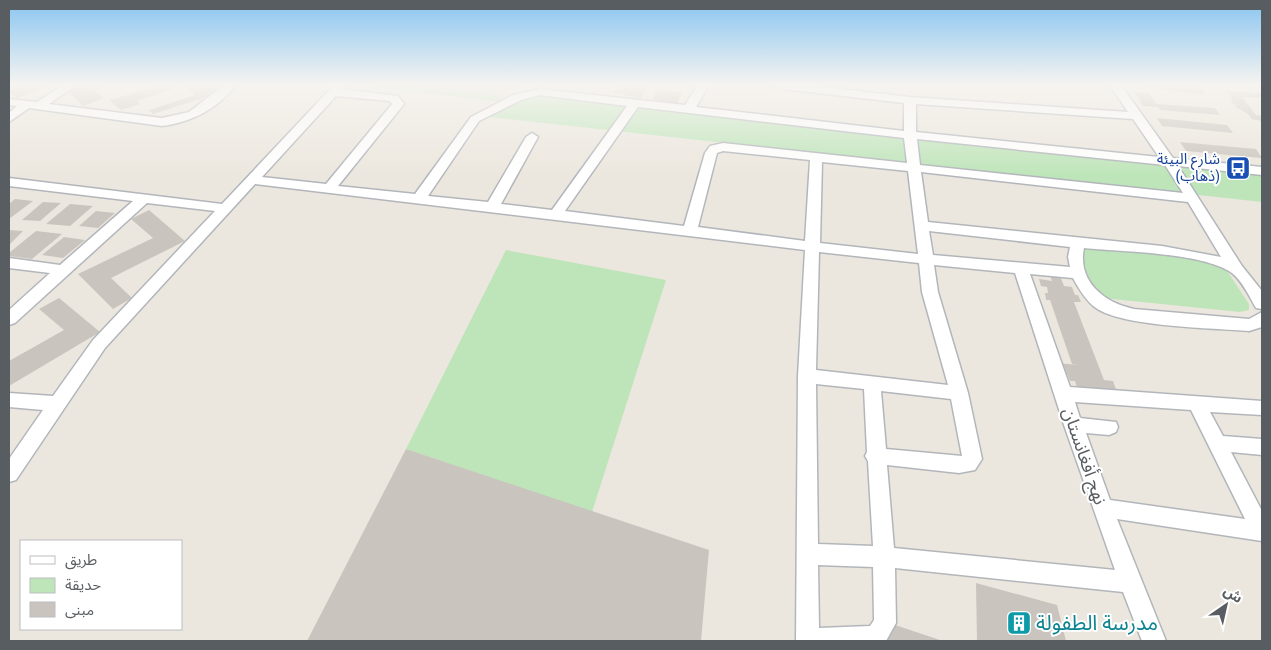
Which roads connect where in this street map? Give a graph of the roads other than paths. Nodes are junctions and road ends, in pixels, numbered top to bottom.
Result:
1 (114, 115) edge
2 (194, 115) edge
3 (312, 115) edge
4 (389, 115) edge
5 (480, 115) edge
6 (626, 115) edge
7 (735, 115) edge
8 (910, 115) edge
9 (1128, 115) edge
10 (1137, 116) joint
11 (910, 135) junction
12 (532, 138) dead end
13 (816, 158) junction
14 (1169, 161) junction
15 (914, 168) junction
16 (1262, 171) edge
17 (250, 180) junction
18 (9, 182) edge
19 (329, 189) junction
20 (144, 198) junction
21 (1191, 198) junction
22 (419, 199) junction
23 (492, 207) junction
24 (224, 208) junction
25 (556, 214) junction
26 (923, 226) junction
27 (690, 231) junction
28 (1079, 243) junction
29 (811, 247) junction
30 (927, 259) junction
31 (9, 263) edge
32 (1020, 269) junction
33 (63, 270) junction
34 (1237, 270) junction
35 (1079, 273) junction
36 (1260, 298) edge
37 (1262, 318) edge
38 (9, 319) edge
39 (807, 376) junction
40 (872, 384) junction
41 (959, 393) junction
42 (1064, 394) junction
43 (9, 400) edge
44 (58, 404) junction
45 (1198, 404) junction
46 (1262, 408) edge
47 (1073, 425) junction
48 (1109, 427) dead end
49 (1218, 443) junction
50 (1262, 447) edge
51 (875, 456) junction
52 (9, 474) edge
53 (1103, 508) junction
54 (1262, 531) edge
55 (806, 554) junction
56 (884, 557) junction
57 (1130, 582) junction
58 (808, 641) edge
59 (1154, 641) edge

1 - 2 street
3 - 17 street
4 - 19 street
5 - 22 street
6 - 25 street
7 - 11 street
8 - 11 street
9 - 10 street
10 - 14 street
11 - 14 street
11 - 15 street
12 - 23 street
13 - 15 street
13 - 27 street
13 - 29 street
14 - 16 street
14 - 21 street
15 - 21 street
15 - 26 street
17 - 19 street
17 - 24 street
18 - 20 street
19 - 22 street
20 - 24 street
20 - 33 street
21 - 34 street
22 - 23 street
23 - 25 street
24 - 44 street
25 - 27 street
26 - 28 street
26 - 30 street
27 - 29 street
28 - 34 street
28 - 35 street
29 - 30 street
29 - 39 street
30 - 32 street
30 - 41 street
31 - 33 street
32 - 35 street
32 - 42 street, نهج أفغانستان
33 - 38 street
34 - 36 street
35 - 37 street
39 - 40 street
39 - 55 street
40 - 41 street
40 - 51 street
41 - 51 street
42 - 45 street
42 - 47 street, نهج أفغانستان
43 - 44 street
44 - 52 street
45 - 46 street
45 - 49 street
47 - 48 street
47 - 53 street, نهج أفغانستان
49 - 50 street
49 - 54 street
51 - 56 street
53 - 54 street
53 - 57 street, نهج أفغانستان
55 - 56 street
55 - 58 street
56 - 57 street
56 - 58 street
57 - 59 street, نهج أفغانستان

